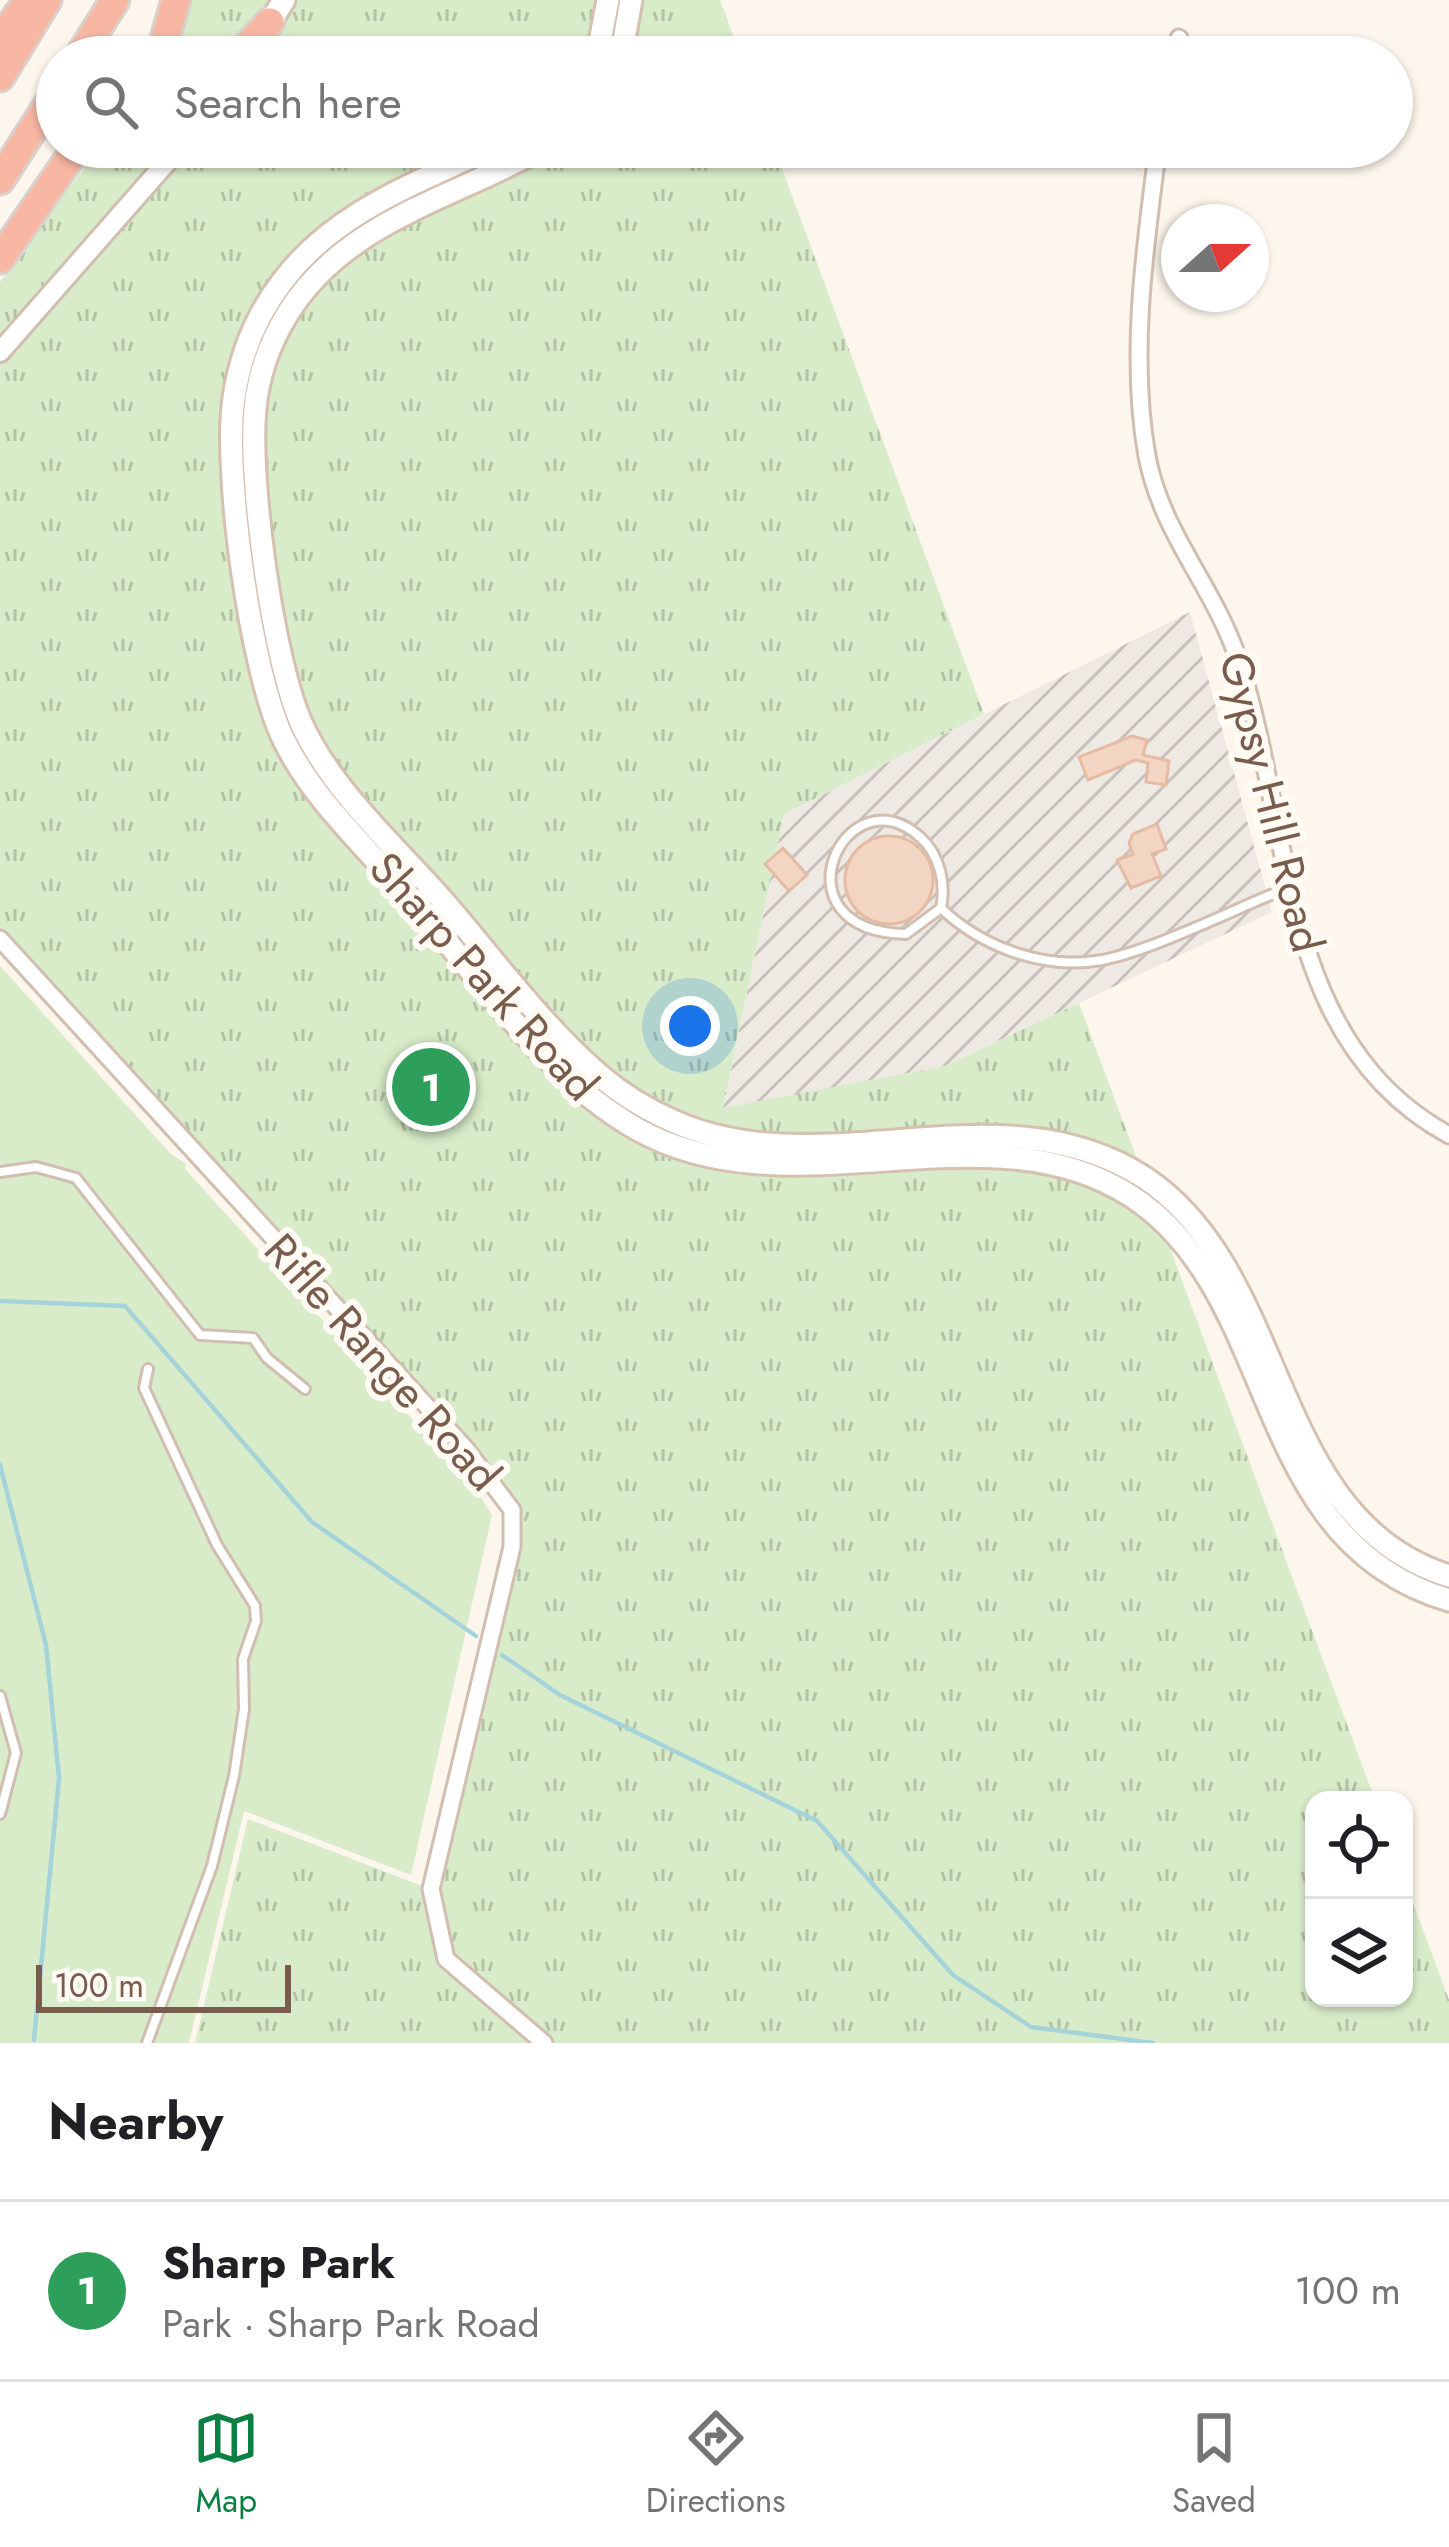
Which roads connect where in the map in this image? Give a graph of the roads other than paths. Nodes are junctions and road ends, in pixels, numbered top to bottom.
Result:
1 (30, 0) edge
2 (47, 0) edge
3 (115, 0) edge
4 (176, 0) edge
5 (608, 0) edge
6 (631, 0) edge
7 (277, 11) edge
8 (92, 36) edge
9 (166, 36) edge
10 (255, 36) edge
11 (601, 36) edge
12 (625, 36) edge
13 (0, 39) edge
14 (0, 77) edge
15 (36, 124) edge
16 (63, 168) edge
17 (162, 168) edge
18 (449, 168) edge
19 (503, 168) edge
20 (1156, 168) edge
21 (0, 180) edge
22 (0, 259) edge
23 (0, 352) edge
24 (1290, 887) junction
25 (941, 908) junction
26 (0, 939) edge
27 (1449, 1135) edge
28 (0, 1172) edge
29 (148, 1369) dead end
30 (305, 1389) dead end
31 (1449, 1576) edge
32 (1449, 1600) edge
33 (0, 1696) edge
34 (0, 1814) edge
35 (147, 2043) edge
36 (544, 2043) edge

1 - 13 highway
2 - 14 highway
3 - 8 highway
4 - 9 highway
5 - 11 main road
6 - 12 main road
7 - 10 highway
15 - 21 highway
16 - 22 highway
17 - 23 street
18 - 32 main road, Sharp Park Road
19 - 31 main road, Sharp Park Road
20 - 24 street, Gypsy Hill Road
24 - 25 lane
24 - 27 street, Gypsy Hill Road
25 - 25 lane
26 - 36 street, Rifle Range Road
28 - 30 lane
29 - 35 lane
33 - 34 lane

